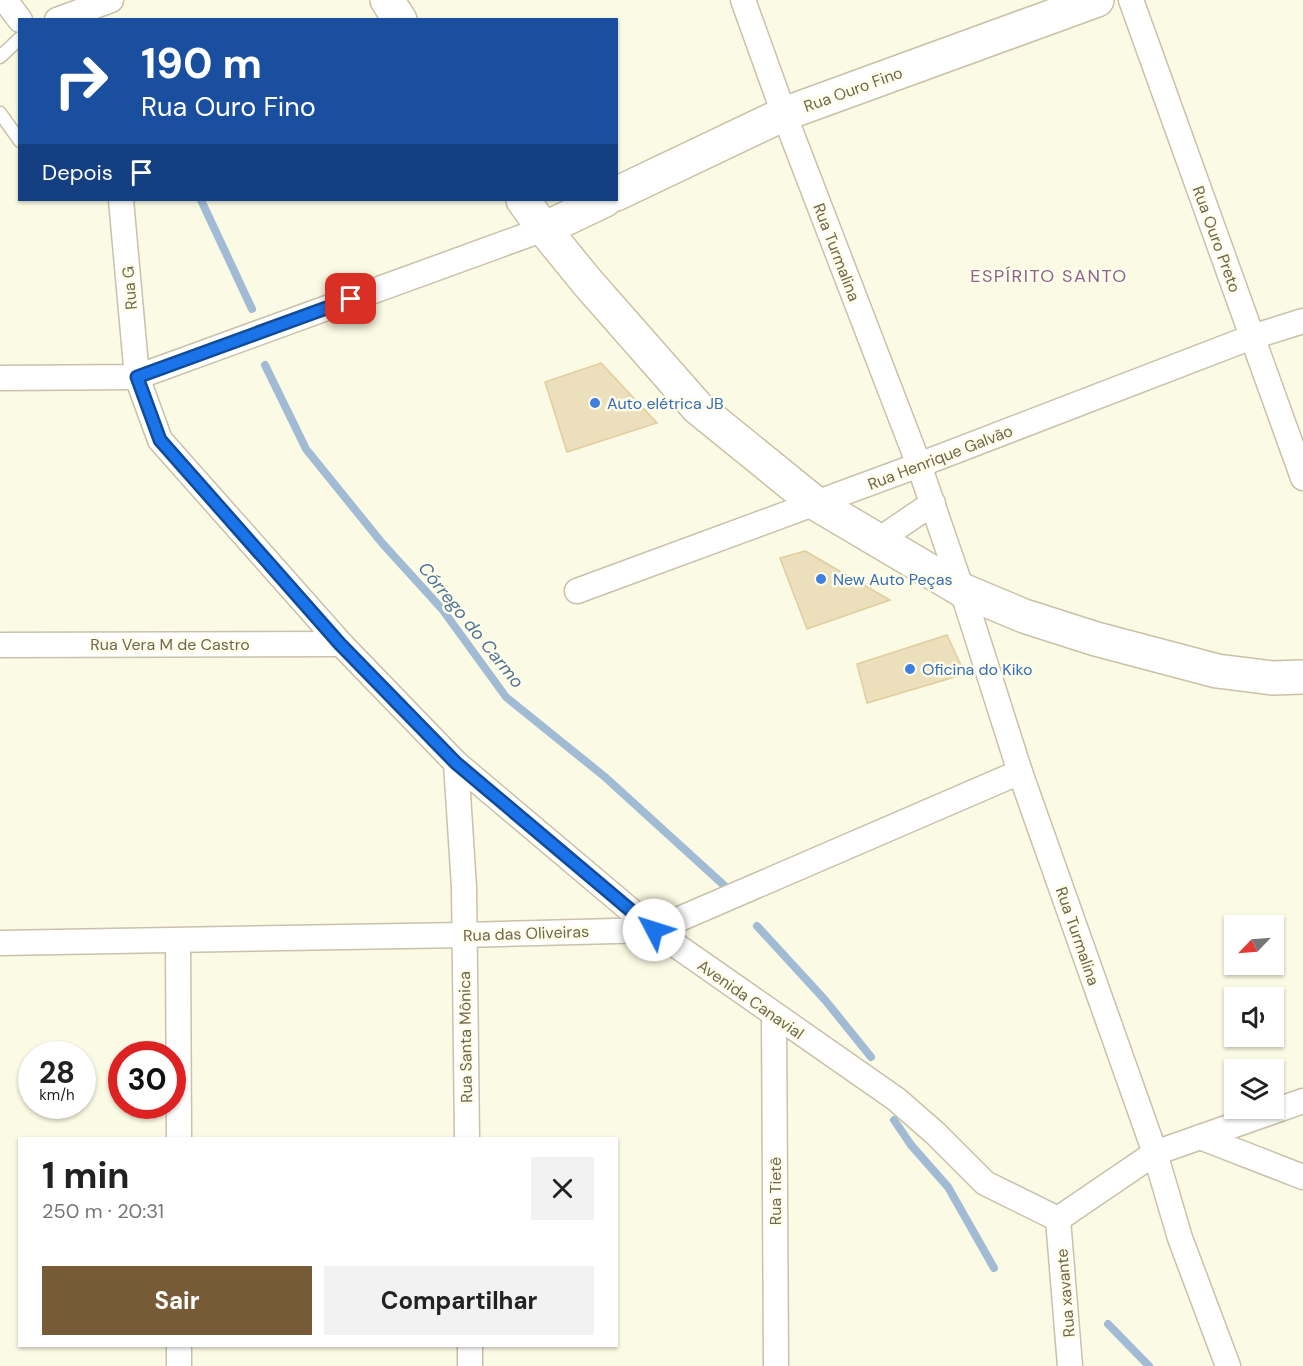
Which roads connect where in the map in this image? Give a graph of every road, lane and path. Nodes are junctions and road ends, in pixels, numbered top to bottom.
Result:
1 (5, 0) edge
2 (111, 0) edge
3 (387, 0) edge
4 (743, 0) edge
5 (1097, 0) edge
6 (1131, 0) edge
7 (18, 18) edge
8 (62, 18) edge
9 (399, 18) edge
10 (18, 40) edge
11 (0, 57) edge
12 (0, 113) edge
13 (784, 114) junction
14 (18, 138) edge
15 (618, 193) edge
16 (121, 201) edge
17 (524, 201) edge
18 (604, 201) edge
19 (544, 229) junction
20 (1303, 321) edge
21 (1252, 337) junction
22 (137, 377) junction
23 (0, 378) edge
24 (919, 465) junction
25 (1303, 478) edge
26 (815, 503) junction
27 (933, 503) junction
28 (877, 541) junction
29 (963, 590) junction
30 (577, 591) dead end
31 (340, 644) junction
32 (0, 645) edge
33 (1303, 678) edge
34 (456, 763) junction
35 (1020, 772) junction
36 (654, 930) junction
37 (463, 935) junction
38 (178, 941) junction
39 (0, 943) edge
40 (774, 1015) junction
41 (1303, 1101) edge
42 (179, 1137) edge
43 (466, 1137) edge
44 (1200, 1137) junction
45 (1155, 1153) junction
46 (1303, 1178) edge
47 (1058, 1219) junction
48 (179, 1347) edge
49 (470, 1347) edge
50 (1073, 1360) edge
51 (179, 1366) edge
52 (470, 1366) edge
53 (776, 1366) edge
54 (1228, 1366) edge

1 - 7 street
2 - 8 street
3 - 9 main road
4 - 13 street, Rua Turmalina
5 - 13 main road, Rua Ouro Fino
6 - 21 street, Rua Ouro Preto
10 - 11 lane
12 - 14 lane
13 - 15 main road, Rua Ouro Fino
13 - 24 street, Rua Turmalina
16 - 22 street, Rua G
17 - 19 main road
18 - 19 main road
19 - 22 street
19 - 26 main road
20 - 21 street, Rua Henrique Galvão
21 - 24 street, Rua Henrique Galvão
21 - 25 street, Rua Ouro Preto
22 - 23 street
22 - 31 street, Avenida Canavial
24 - 26 street, Rua Henrique Galvão
24 - 27 street, Rua Turmalina
26 - 28 main road
26 - 30 street, Rua Henrique Galvão
27 - 28 street
27 - 29 street, Rua Turmalina
28 - 29 main road
29 - 33 main road
29 - 35 street, Rua Turmalina
31 - 32 street, Rua Vera M de Castro
31 - 34 street, Avenida Canavial
34 - 36 street, Avenida Canavial
34 - 37 street, Rua Santa Mônica
35 - 36 street, Rua das Oliveiras
35 - 45 street, Rua Turmalina
36 - 37 street, Rua das Oliveiras
36 - 40 street, Avenida Canavial
37 - 38 street, Rua das Oliveiras
37 - 43 street, Rua Santa Mônica
38 - 39 street, Rua das Oliveiras
38 - 42 street
40 - 47 street, Avenida Canavial
40 - 53 street, Rua Tietê
41 - 44 street
44 - 45 street
44 - 46 street
45 - 47 street
45 - 54 street, Rua Turmalina
47 - 50 street, Rua xavante
48 - 51 street
49 - 52 street

